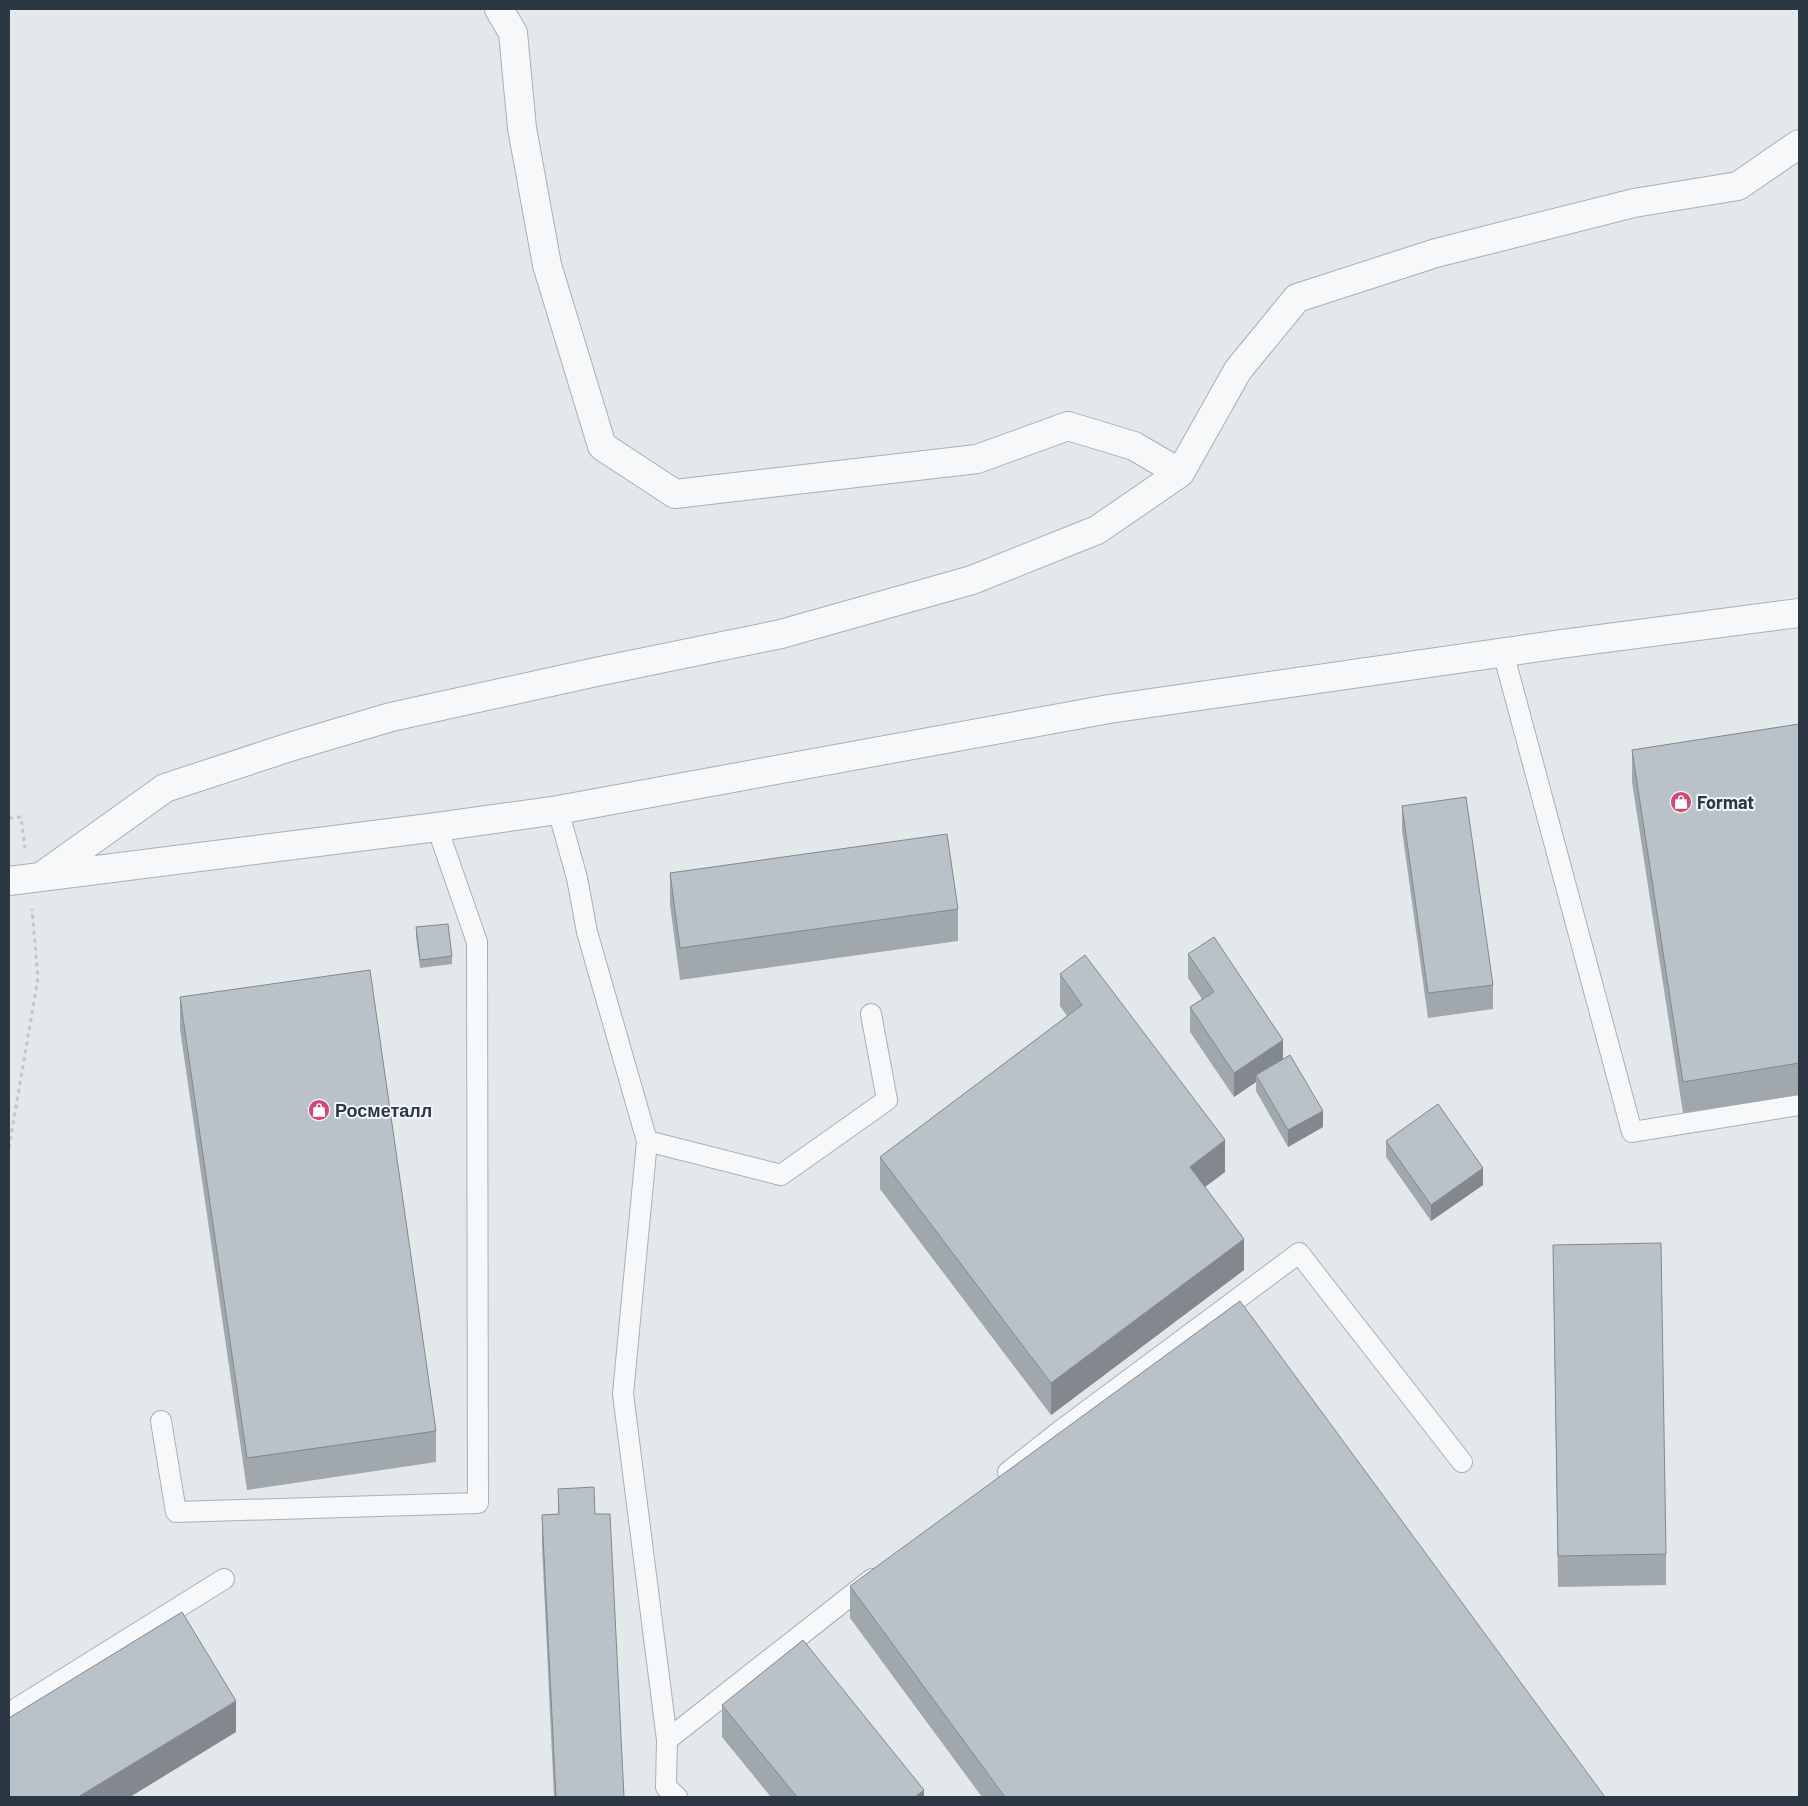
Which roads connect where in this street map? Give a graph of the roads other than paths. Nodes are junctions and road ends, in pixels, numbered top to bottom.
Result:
1 (499, 9) edge
2 (1799, 144) edge
3 (1180, 473) junction
4 (1799, 613) edge
5 (1503, 652) junction
6 (558, 810) junction
7 (438, 827) junction
8 (42, 876) junction
9 (9, 881) edge
10 (871, 1014) dead end
11 (1799, 1105) edge
12 (647, 1141) junction
13 (161, 1421) dead end
14 (1462, 1462) dead end
15 (990, 1486) edge
16 (890, 1564) edge
17 (224, 1579) dead end
18 (9, 1713) edge
19 (667, 1740) junction
20 (677, 1797) edge

1 - 3 street
2 - 3 street
3 - 8 street
4 - 5 street
5 - 6 street
5 - 11 lane
6 - 7 street
6 - 12 lane
7 - 8 street
7 - 13 lane
8 - 9 street
10 - 12 lane
12 - 19 lane
14 - 15 lane
16 - 19 lane
17 - 18 lane
19 - 20 lane

